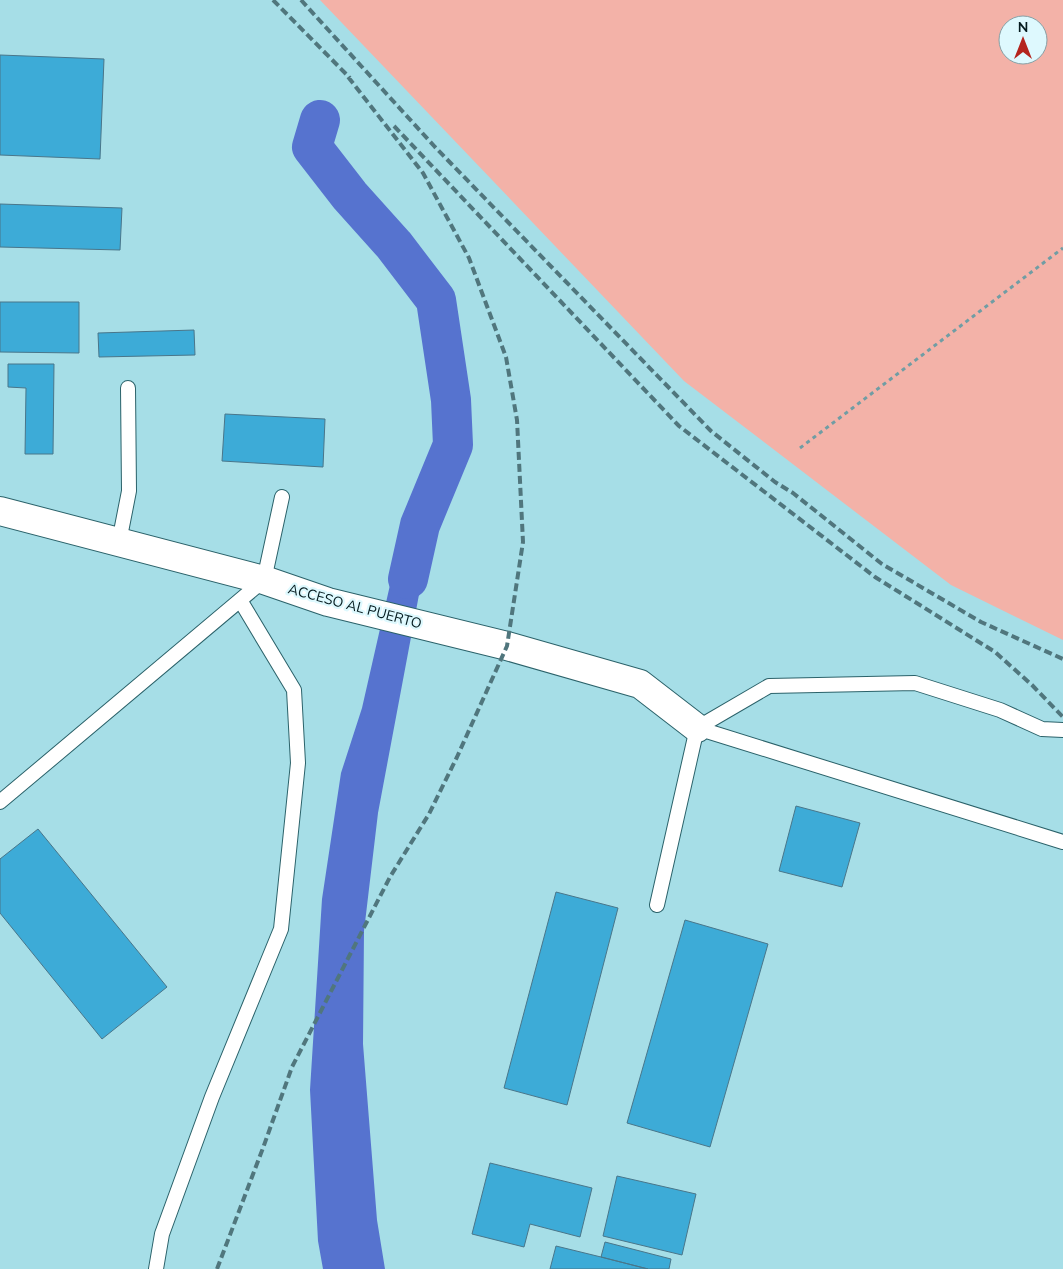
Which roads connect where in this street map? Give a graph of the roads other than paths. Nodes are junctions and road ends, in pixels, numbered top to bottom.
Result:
1 (128, 388) dead end
2 (282, 497) dead end
3 (0, 511) edge
4 (119, 542) junction
5 (264, 580) junction
6 (240, 600) junction
7 (697, 728) junction
8 (1063, 730) edge
9 (0, 802) edge
10 (1063, 842) edge
11 (657, 905) dead end
12 (156, 1269) edge

1 - 4 lane
2 - 5 lane
3 - 4 main road, ACCESO AL PUERTO
4 - 5 main road, ACCESO AL PUERTO
5 - 6 lane
5 - 7 main road, ACCESO AL PUERTO
6 - 9 lane
6 - 12 lane
7 - 8 lane
7 - 10 lane
7 - 11 lane

